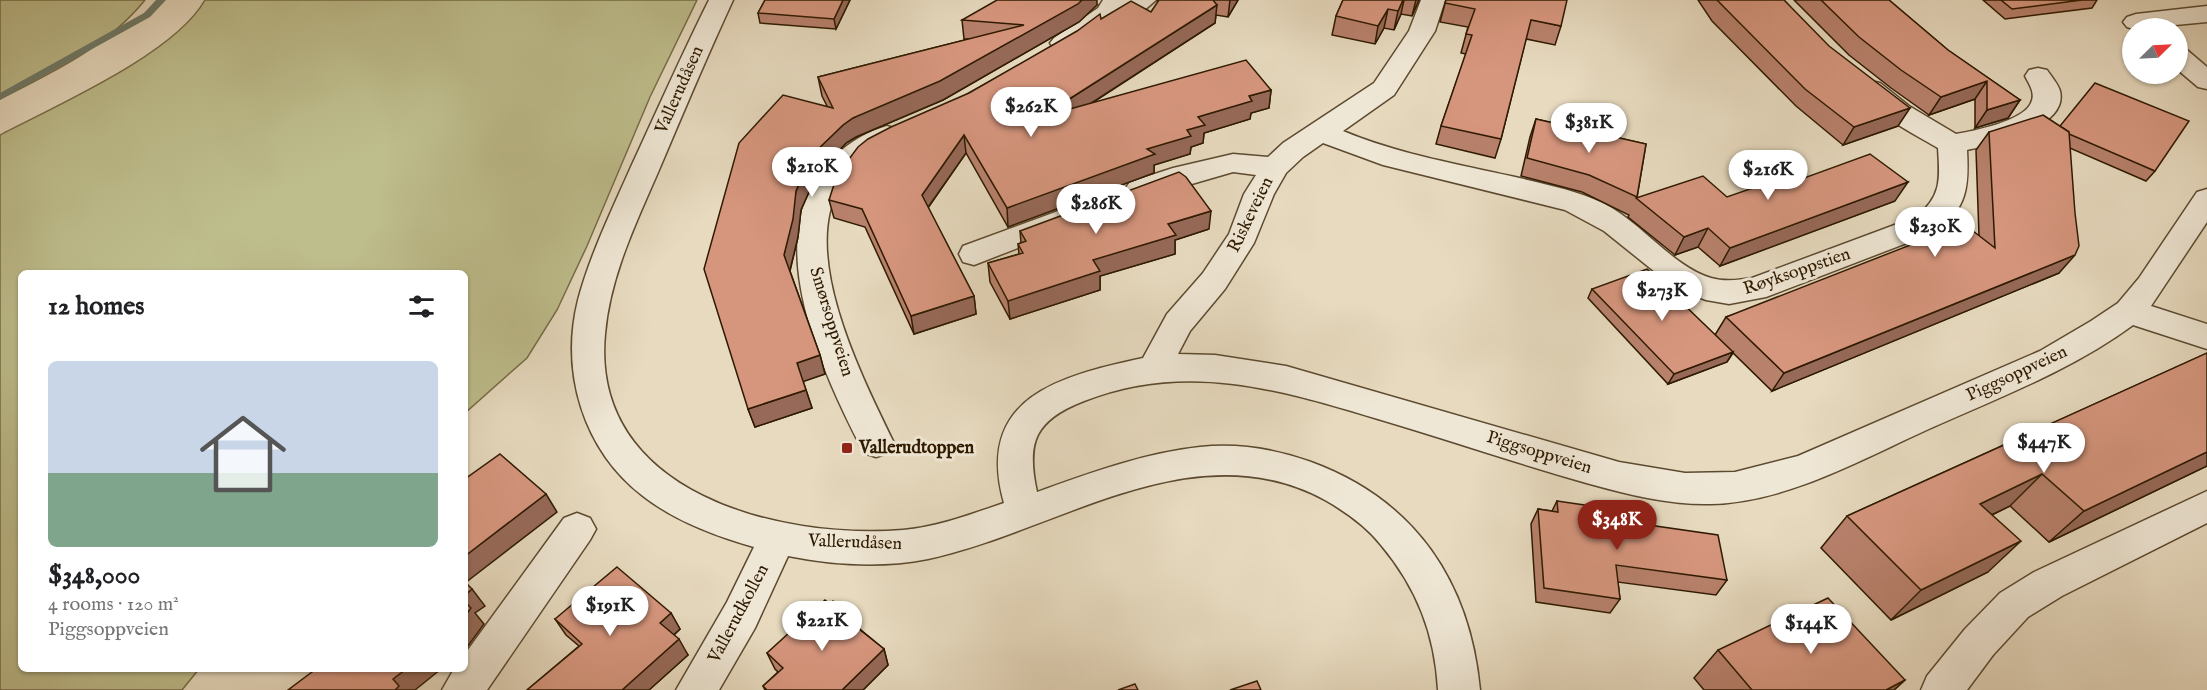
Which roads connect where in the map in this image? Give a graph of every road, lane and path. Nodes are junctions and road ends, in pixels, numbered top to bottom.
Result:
1 (721, 0) edge
2 (1144, 0) edge
3 (1433, 0) edge
4 (1111, 7) edge
5 (2207, 14) edge
6 (2172, 18) edge
7 (1039, 57) edge
8 (2188, 65) edge
9 (1848, 71) edge
10 (2038, 76) dead end
11 (2207, 81) edge
12 (912, 126) edge
13 (1322, 132) junction
14 (1952, 144) junction
15 (1275, 167) junction
16 (1119, 198) edge
17 (2207, 199) edge
18 (1081, 212) edge
19 (974, 254) dead end
20 (2129, 311) junction
21 (2207, 337) edge
22 (1154, 368) junction
23 (876, 443) dead end
24 (2207, 506) edge
25 (1025, 512) junction
26 (577, 529) dead end
27 (777, 538) junction
28 (463, 690) edge
29 (697, 690) edge
30 (1459, 690) edge
31 (1942, 690) edge

1 - 27 street, Vallerudåsen
2 - 4 street
3 - 13 street, Riskeveien
4 - 7 street
5 - 6 street
8 - 11 street
9 - 14 street
10 - 14 street
12 - 23 street, Smørsoppveien
13 - 14 street, Røyksoppstien
13 - 15 street, Riskeveien
15 - 16 street
15 - 22 street, Riskeveien
17 - 20 street, Piggsoppveien
18 - 19 street
20 - 21 street
20 - 22 street, Piggsoppveien
22 - 25 street, Piggsoppveien
24 - 31 street
25 - 27 street, Vallerudåsen
25 - 30 street, Vallerudåsen
26 - 28 street
27 - 29 street, Vallerudkollen

